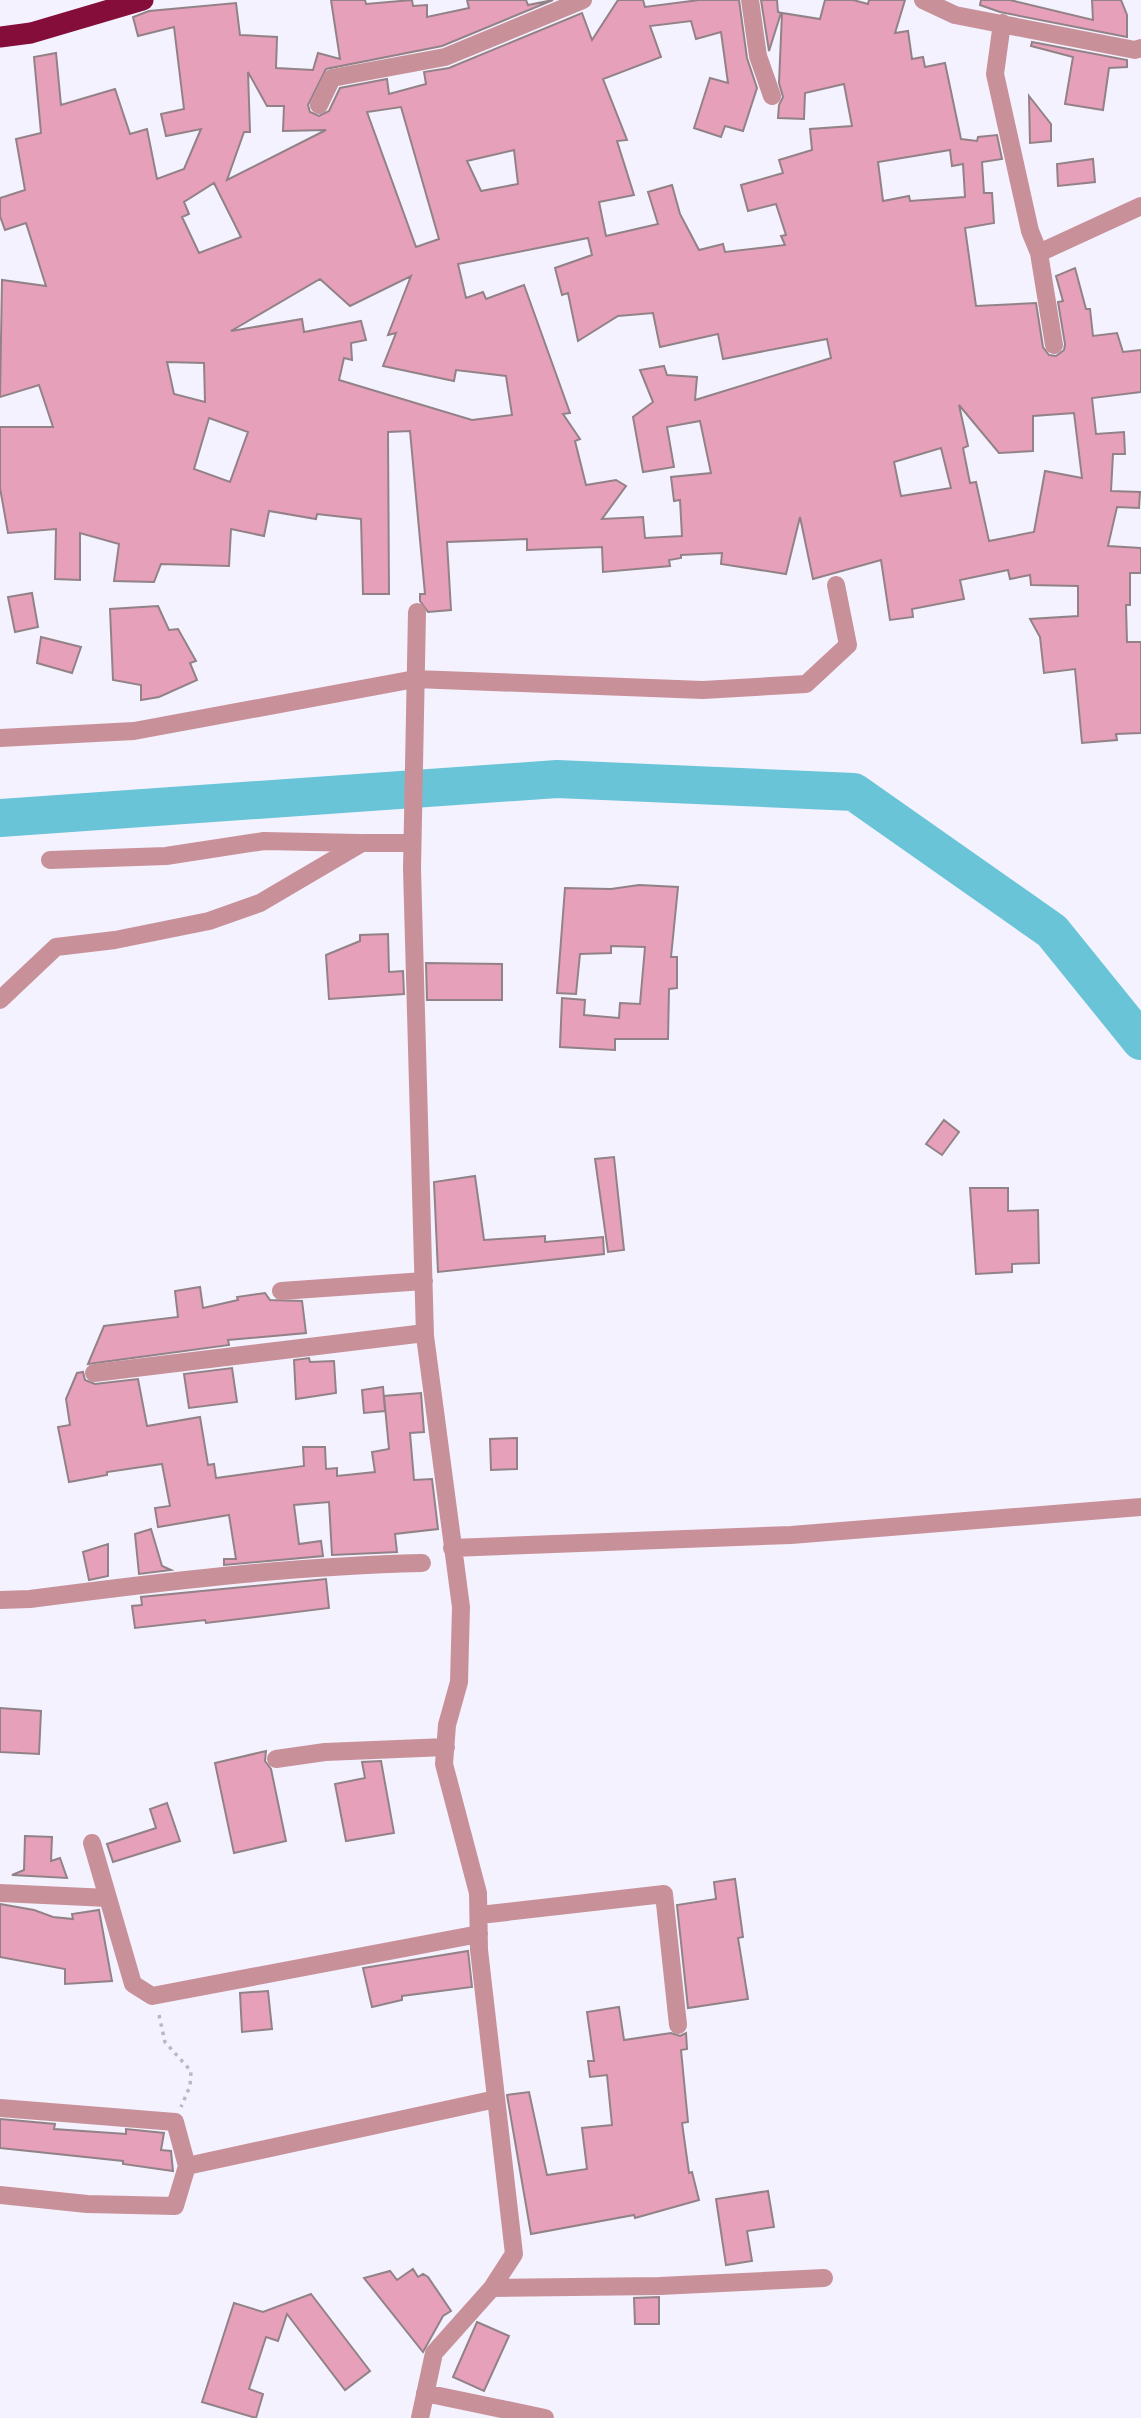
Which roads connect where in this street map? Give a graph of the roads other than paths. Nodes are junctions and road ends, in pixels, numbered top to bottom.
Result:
1 (143, 0) edge
2 (583, 0) edge
3 (750, 0) edge
4 (923, 0) edge
5 (1002, 23) junction
6 (0, 37) edge
7 (1141, 48) edge
8 (772, 96) dead end
9 (319, 105) dead end
10 (1141, 206) edge
11 (1039, 253) junction
12 (1054, 345) dead end
13 (836, 585) dead end
14 (416, 612) dead end
15 (415, 679) junction
16 (0, 738) edge
17 (362, 843) junction
18 (412, 844) junction
19 (50, 860) dead end
20 (0, 1000) edge
21 (424, 1281) junction
22 (281, 1291) dead end
23 (425, 1333) junction
24 (94, 1373) dead end
25 (1141, 1507) edge
26 (452, 1548) junction
27 (422, 1563) dead end
28 (0, 1600) edge
29 (446, 1747) junction
30 (276, 1759) dead end
31 (92, 1843) dead end
32 (0, 1893) edge
33 (108, 1898) junction
34 (480, 1915) junction
35 (479, 1934) junction
36 (678, 2025) dead end
37 (496, 2099) junction
38 (0, 2108) edge
39 (187, 2166) junction
40 (0, 2195) edge
41 (824, 2278) dead end
42 (492, 2288) junction
43 (425, 2393) junction
44 (420, 2418) edge
45 (545, 2418) edge

1 - 6 highway
2 - 9 street
3 - 8 street
4 - 5 street
5 - 7 street
5 - 11 street
10 - 11 street
11 - 12 street
13 - 15 street
14 - 15 street
15 - 16 street
15 - 18 street
17 - 18 street
17 - 19 street
17 - 20 street
18 - 21 street
21 - 22 street
21 - 23 street
23 - 24 street
23 - 26 street
25 - 26 street
26 - 29 street
27 - 28 street
29 - 30 street
29 - 34 street
31 - 33 street
32 - 33 street
33 - 35 street
34 - 35 street
34 - 36 street
35 - 37 street
37 - 39 street
37 - 42 street
38 - 39 street
39 - 40 street
41 - 42 street
42 - 43 street
43 - 44 street
43 - 45 street

